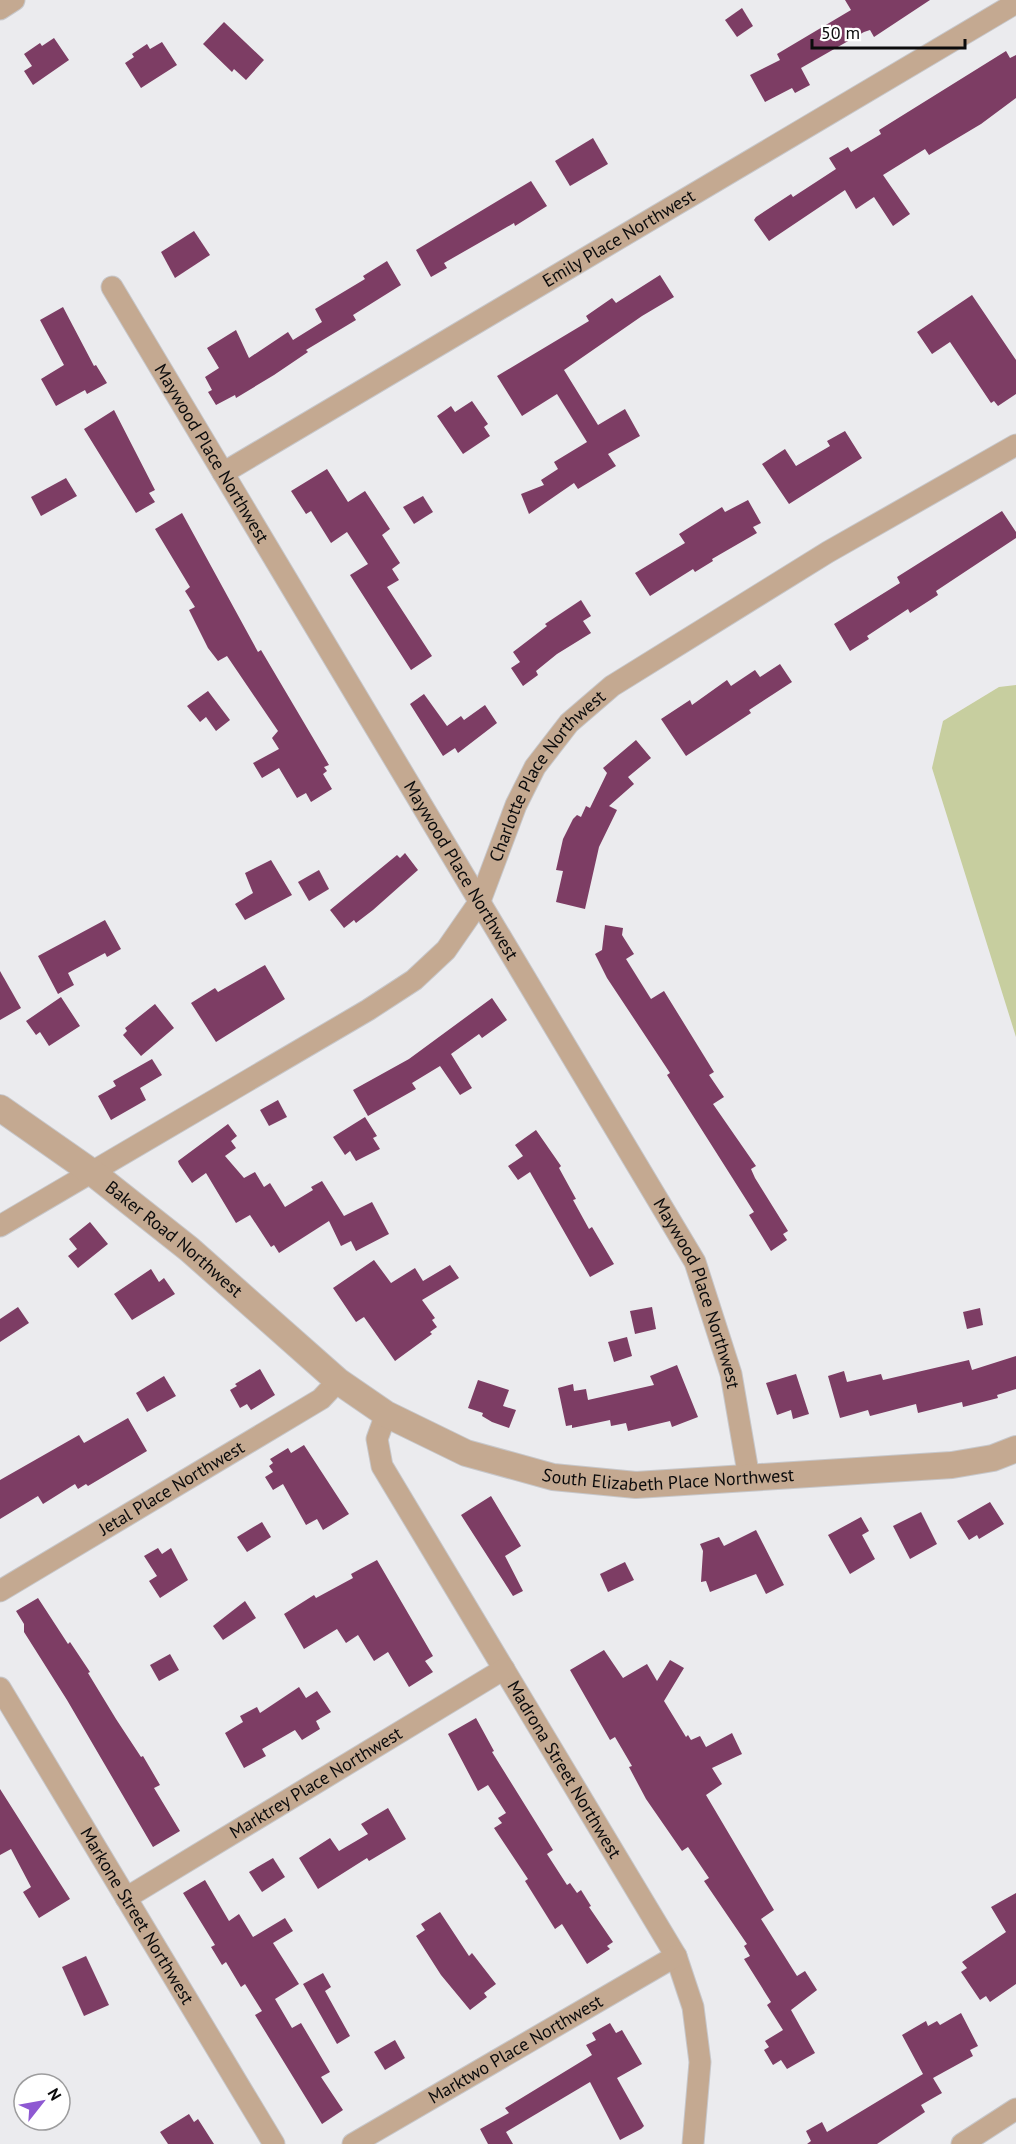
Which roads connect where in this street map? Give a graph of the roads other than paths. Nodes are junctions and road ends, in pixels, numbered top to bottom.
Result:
1 (14, 0) edge
2 (1016, 3) edge
3 (0, 9) edge
4 (112, 287) dead end
5 (1016, 445) edge
6 (223, 473) junction
7 (480, 901) junction
8 (0, 1108) edge
9 (93, 1173) junction
10 (0, 1226) edge
11 (338, 1381) junction
12 (386, 1414) junction
13 (1016, 1449) edge
14 (749, 1478) junction
15 (0, 1591) edge
16 (504, 1668) junction
17 (0, 1688) edge
18 (126, 1898) junction
19 (676, 1956) junction
20 (1016, 2109) edge
21 (274, 2144) edge
22 (353, 2144) edge
23 (693, 2144) edge
24 (962, 2144) edge

1 - 3 street
2 - 6 street, Emily Place Northwest
4 - 6 street, Maywood Place Northwest
5 - 7 street, Charlotte Place Northwest
6 - 7 street, Maywood Place Northwest
7 - 9 street, Charlotte Place Northwest
7 - 14 street, Maywood Place Northwest
8 - 9 street, Baker Road Northwest
9 - 10 street, Charlotte Place Northwest
9 - 11 street, Baker Road Northwest
11 - 12 street, South Elizabeth Place Northwest
11 - 15 street, Jetal Place Northwest
12 - 14 street, South Elizabeth Place Northwest
12 - 16 street, Madrona Street Northwest
13 - 14 street, South Elizabeth Place Northwest
16 - 18 street, Marktrey Place Northwest
16 - 19 street, Madrona Street Northwest
17 - 18 street, Markone Street Northwest
18 - 21 street, Markone Street Northwest
19 - 22 street, Marktwo Place Northwest
19 - 23 street, Madrona Street Northwest
20 - 24 street

